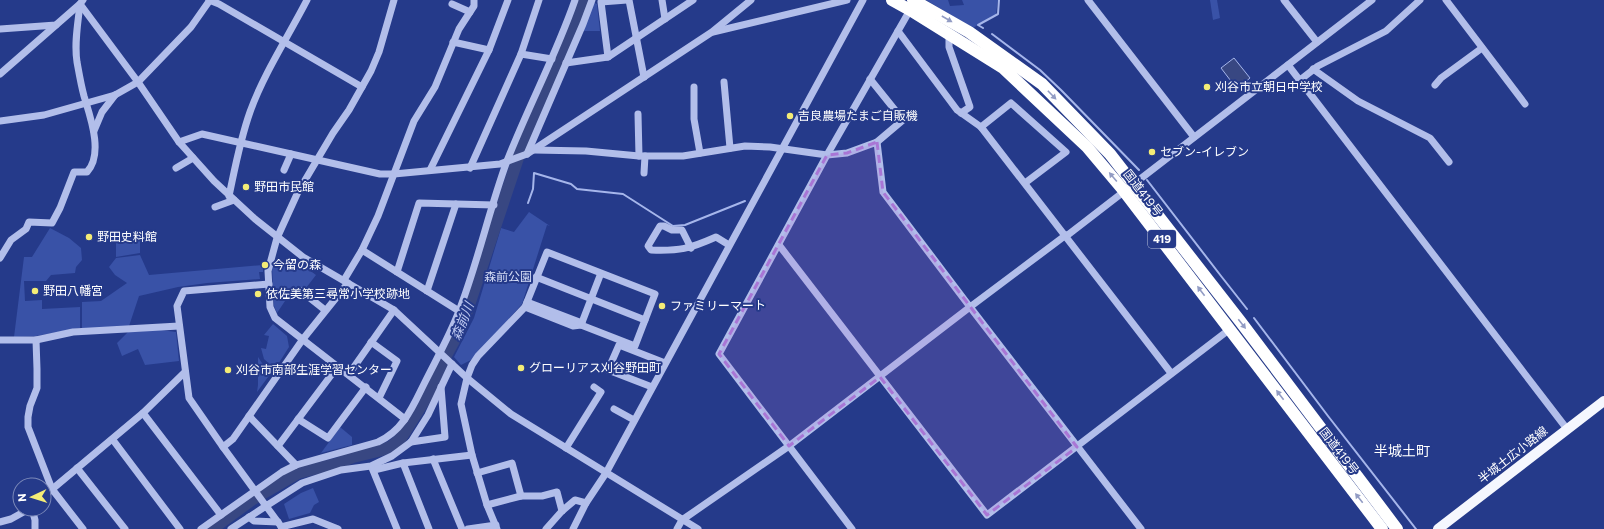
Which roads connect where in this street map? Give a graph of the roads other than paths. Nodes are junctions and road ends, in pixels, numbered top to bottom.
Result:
1 (209, 0) edge
2 (308, 0) edge
3 (394, 0) edge
4 (474, 0) edge
5 (508, 0) edge
6 (539, 0) edge
7 (575, 0) edge
8 (592, 0) edge
9 (628, 0) edge
10 (662, 0) edge
11 (693, 0) edge
12 (751, 0) edge
13 (847, 0) edge
14 (863, 0) edge
15 (892, 0) edge
16 (1088, 0) edge
17 (1284, 0) edge
18 (1372, 0) edge
19 (1420, 0) edge
20 (1446, 0) edge
21 (80, 1) edge
22 (452, 4) dead end
23 (912, 5) edge
24 (470, 12) junction
25 (665, 19) junction
26 (56, 25) junction
27 (0, 29) edge
28 (898, 31) junction
29 (712, 32) junction
30 (949, 34) junction
31 (636, 39) junction
32 (453, 42) junction
33 (1317, 42) junction
34 (285, 43) junction
35 (1482, 48) junction
36 (489, 50) junction
37 (521, 54) junction
38 (608, 57) junction
39 (552, 59) junction
40 (566, 63) junction
41 (1288, 65) junction
42 (1313, 70) junction
43 (0, 74) edge
44 (644, 77) junction
45 (870, 79) junction
46 (1300, 80) junction
47 (138, 82) junction
48 (724, 82) dead end
49 (1435, 85) dead end
50 (362, 87) junction
51 (694, 87) dead end
52 (115, 95) junction
53 (87, 102) junction
54 (1525, 104) dead end
55 (961, 113) junction
56 (638, 114) dead end
57 (0, 121) edge
58 (981, 127) junction
59 (94, 131) junction
60 (1194, 137) junction
61 (179, 142) junction
62 (877, 142) junction
63 (240, 143) junction
64 (730, 148) junction
65 (782, 148) junction
66 (534, 150) junction
67 (700, 153) junction
68 (291, 154) junction
69 (526, 154) junction
70 (827, 155) junction
71 (642, 156) junction
72 (193, 158) junction
73 (317, 160) junction
74 (507, 162) junction
75 (1449, 162) dead end
76 (176, 168) dead end
77 (470, 168) junction
78 (284, 170) dead end
79 (430, 170) junction
80 (394, 174) junction
81 (644, 174) dead end
82 (1025, 183) junction
83 (1129, 187) junction
84 (231, 198) junction
85 (456, 204) junction
86 (494, 205) junction
87 (215, 208) dead end
88 (1066, 235) junction
89 (277, 238) junction
90 (729, 244) junction
91 (779, 246) junction
92 (691, 248) junction
93 (362, 250) junction
94 (0, 258) edge
95 (397, 272) junction
96 (601, 273) junction
97 (536, 278) junction
98 (346, 282) junction
99 (269, 284) junction
100 (427, 290) junction
101 (301, 291) dead end
102 (591, 299) junction
103 (526, 304) junction
104 (970, 307) junction
105 (325, 310) junction
106 (394, 310) junction
107 (459, 311) junction
108 (645, 320) junction
109 (582, 324) junction
110 (179, 326) junction
111 (1230, 329) junction
112 (303, 339) junction
113 (0, 340) edge
114 (36, 340) junction
115 (371, 342) junction
116 (440, 352) junction
117 (665, 363) junction
118 (452, 364) junction
119 (338, 366) junction
120 (185, 372) junction
121 (349, 374) junction
122 (1172, 374) junction
123 (880, 377) junction
124 (466, 378) junction
125 (366, 387) junction
126 (441, 387) junction
127 (652, 387) junction
128 (594, 388) dead end
129 (379, 398) junction
130 (1604, 401) edge
131 (614, 409) dead end
132 (143, 413) junction
133 (249, 416) junction
134 (298, 419) junction
135 (405, 419) junction
136 (634, 420) junction
137 (1567, 429) junction
138 (113, 440) junction
139 (411, 442) junction
140 (278, 446) junction
141 (789, 446) junction
142 (223, 447) junction
143 (1077, 447) junction
144 (566, 448) junction
145 (472, 455) junction
146 (433, 459) junction
147 (403, 462) junction
148 (296, 465) junction
149 (77, 468) junction
150 (372, 468) junction
151 (477, 472) junction
152 (606, 473) junction
153 (47, 477) edge
154 (52, 489) joint
155 (255, 491) junction
156 (521, 496) junction
157 (586, 503) junction
158 (487, 505) junction
159 (266, 506) junction
160 (562, 511) junction
161 (221, 514) junction
162 (15, 517) edge
163 (34, 517) edge
164 (249, 517) junction
165 (682, 520) junction
166 (0, 522) edge
167 (281, 526) edge
168 (496, 527) edge
169 (35, 529) edge
170 (83, 529) edge
171 (125, 529) edge
172 (180, 529) edge
173 (201, 529) edge
174 (231, 529) edge
175 (338, 529) edge
176 (397, 529) edge
177 (429, 529) edge
178 (462, 529) edge
179 (468, 529) edge
180 (546, 529) edge
181 (572, 529) edge
182 (677, 529) edge
183 (698, 529) edge
184 (852, 529) edge
185 (1141, 529) edge
186 (1382, 529) edge
187 (1397, 529) edge
188 (1438, 529) edge

1 - 34 street
1 - 47 street
2 - 34 street
3 - 50 street
4 - 24 street
5 - 36 street
6 - 37 street
7 - 39 street
8 - 40 street
9 - 31 street
9 - 38 street
10 - 25 street
11 - 25 street
12 - 29 street
13 - 29 street
14 - 65 street
15 - 23 highway, 国道419号 / 419
16 - 60 street
17 - 33 street
18 - 33 street
19 - 42 street
20 - 35 street
21 - 26 street
21 - 47 street
21 - 53 street
22 - 24 street
23 - 28 street
23 - 30 highway, 国道419号 / 419
23 -> 83 highway, 国道419号 / 419
24 - 32 street
25 - 31 street
26 - 27 street
26 - 43 street
28 - 45 street
28 - 55 street
29 - 44 street
30 - 55 street
83 -> 30 highway, 国道419号 / 419
31 - 38 street
31 - 44 street
32 - 36 street
32 - 80 street
33 - 41 street
34 - 50 street
34 - 63 street
35 - 49 street
35 - 54 street
36 - 79 street
37 - 39 street
37 - 77 street
38 - 40 street
39 - 74 street
40 - 69 street
41 - 46 street
41 - 60 street
42 - 46 street
42 - 75 street
44 - 66 street
45 - 62 street
45 - 70 street
46 - 137 street
47 - 52 street
47 - 61 street
48 - 64 street
50 - 73 street
51 - 67 street
52 - 53 street
52 - 59 street
53 - 57 street
53 - 59 street
55 - 58 street
56 - 71 street
58 - 82 street
58 - 82 street
59 - 94 street
60 - 83 street
61 - 63 street
61 - 72 street
62 - 70 street
62 - 104 street
63 - 68 street
63 - 84 street
64 - 65 street
64 - 67 street
65 - 70 street
65 - 90 street
66 - 69 street
66 - 71 street
67 - 71 street
68 - 73 street
68 - 78 street
69 - 74 street
70 - 91 street
71 - 81 street
72 - 76 street
72 - 84 street
73 - 80 street
73 - 89 street
74 - 77 street
74 - 86 street
77 - 79 street
79 - 80 street
80 - 93 street
82 - 88 street
83 - 88 street
111 -> 83 highway, 国道419号 / 419
83 -> 187 highway, 国道419号 / 419
84 - 87 street
84 - 89 street
85 - 86 street
85 - 95 street
85 - 100 street
86 - 107 street
88 - 104 street
88 - 122 street
89 - 98 street
89 - 99 street
90 - 92 street
90 - 117 street
91 - 123 street
91 - 141 street
92 - 92 street
93 - 95 street
93 - 98 street
95 - 100 street
96 - 97 street
96 - 102 street
96 - 108 street
97 - 102 street
97 - 103 street
98 - 105 street
98 - 106 street
99 - 110 street
99 - 112 street
100 - 107 street
101 - 105 street
102 - 108 street
102 - 109 street
103 - 109 street
103 - 124 street
104 - 123 street
104 - 143 street
105 - 112 street
106 - 115 street
106 - 116 street
107 - 116 street
108 - 109 street
110 - 114 street
110 - 120 street
111 - 122 street
186 -> 111 highway, 国道419号 / 419
112 - 119 street
112 - 133 street
113 - 114 street
114 - 153 street
115 - 121 street
115 - 129 street
116 - 118 street
116 - 135 street
117 - 127 street
117 - 127 street
118 - 124 street
118 - 126 street
119 - 121 street
119 - 134 street
120 - 132 street
120 - 142 street
121 - 125 street
122 - 143 street
123 - 141 street
123 - 143 street
124 - 144 street
124 - 145 street
125 - 129 street
125 - 134 street
126 - 139 street
126 - 139 street
127 - 136 street
128 - 144 street
129 - 135 street
130 - 137 main road, 半城土広小路線
131 - 136 street
132 - 138 street
132 - 161 street
133 - 140 street
133 - 142 street
134 - 140 street
135 - 148 street
136 - 152 street
137 - 188 main road, 半城土広小路線
138 - 149 street
138 - 172 street
139 - 150 street
140 - 148 street
141 - 165 street
141 - 184 street
142 - 155 street
143 - 185 street
144 - 152 street
145 - 146 street
145 - 151 street
146 - 147 street
146 - 178 street
147 - 150 street
147 - 177 street
148 - 155 street
149 - 154 street
149 - 171 street
150 - 159 street
150 - 176 street
151 - 156 street
151 - 158 street
152 - 157 street
152 - 165 street
154 - 170 street
155 - 159 street
155 - 161 street
156 - 158 street
156 - 160 street
157 - 160 street
157 - 181 street
158 - 168 street
159 - 164 street
159 - 167 street
160 - 180 street
161 - 173 street
162 - 166 street
163 - 169 street
164 - 167 street
164 - 174 street
165 - 182 street
165 - 183 street
167 - 175 street
168 - 179 street

